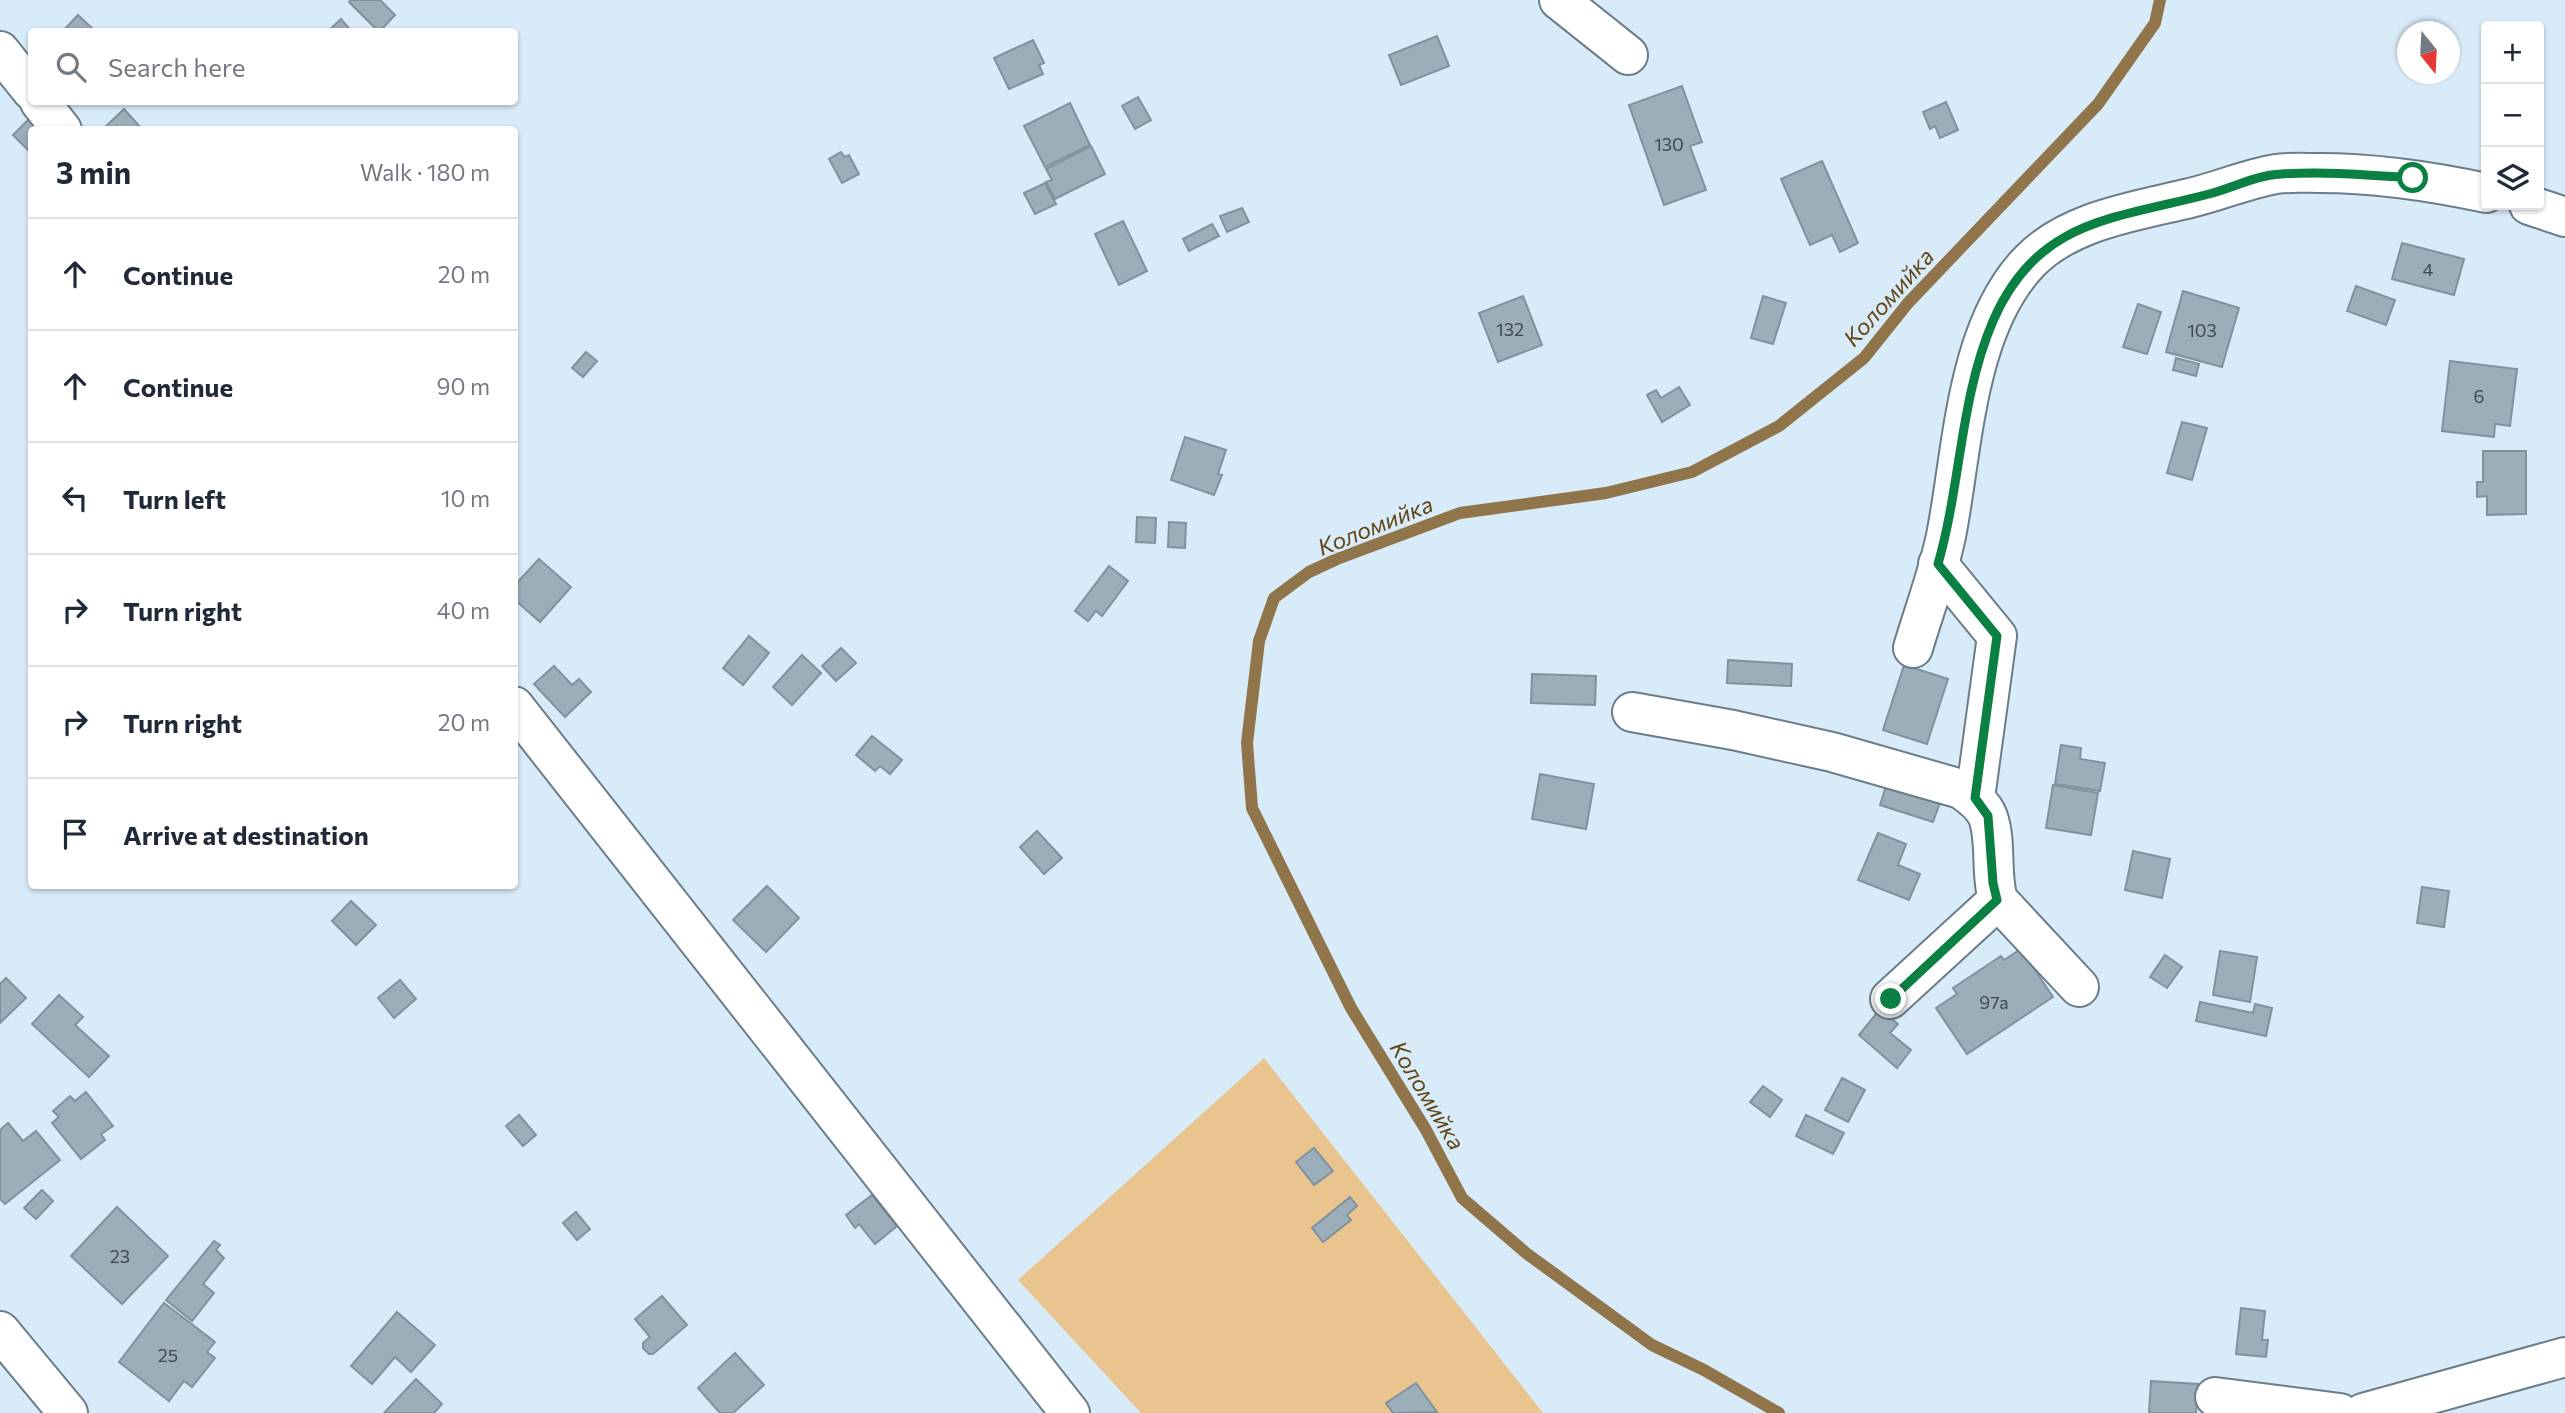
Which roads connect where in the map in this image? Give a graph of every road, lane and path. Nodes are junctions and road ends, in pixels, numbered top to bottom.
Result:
1 (1559, 0) edge
2 (0, 51) edge
3 (1628, 55) dead end
4 (28, 86) edge
5 (42, 105) edge
6 (59, 126) edge
7 (2481, 192) edge
8 (2544, 210) edge
9 (2565, 217) edge
10 (1938, 564) junction
11 (1913, 648) dead end
12 (518, 711) edge
13 (1632, 712) dead end
14 (1975, 798) junction
15 (1997, 900) junction
16 (2079, 987) dead end
17 (1891, 999) dead end
18 (0, 1331) edge
19 (2565, 1357) edge
20 (2215, 1397) dead end
21 (68, 1413) edge
22 (1070, 1413) edge
23 (2340, 1413) edge
24 (2363, 1413) edge

1 - 3 street
2 - 4 street
5 - 6 street
7 - 10 street
8 - 9 street
10 - 11 street
10 - 14 street
12 - 22 street
13 - 14 street
14 - 15 street
15 - 16 street
15 - 17 street
18 - 21 street
19 - 24 street
20 - 23 street

